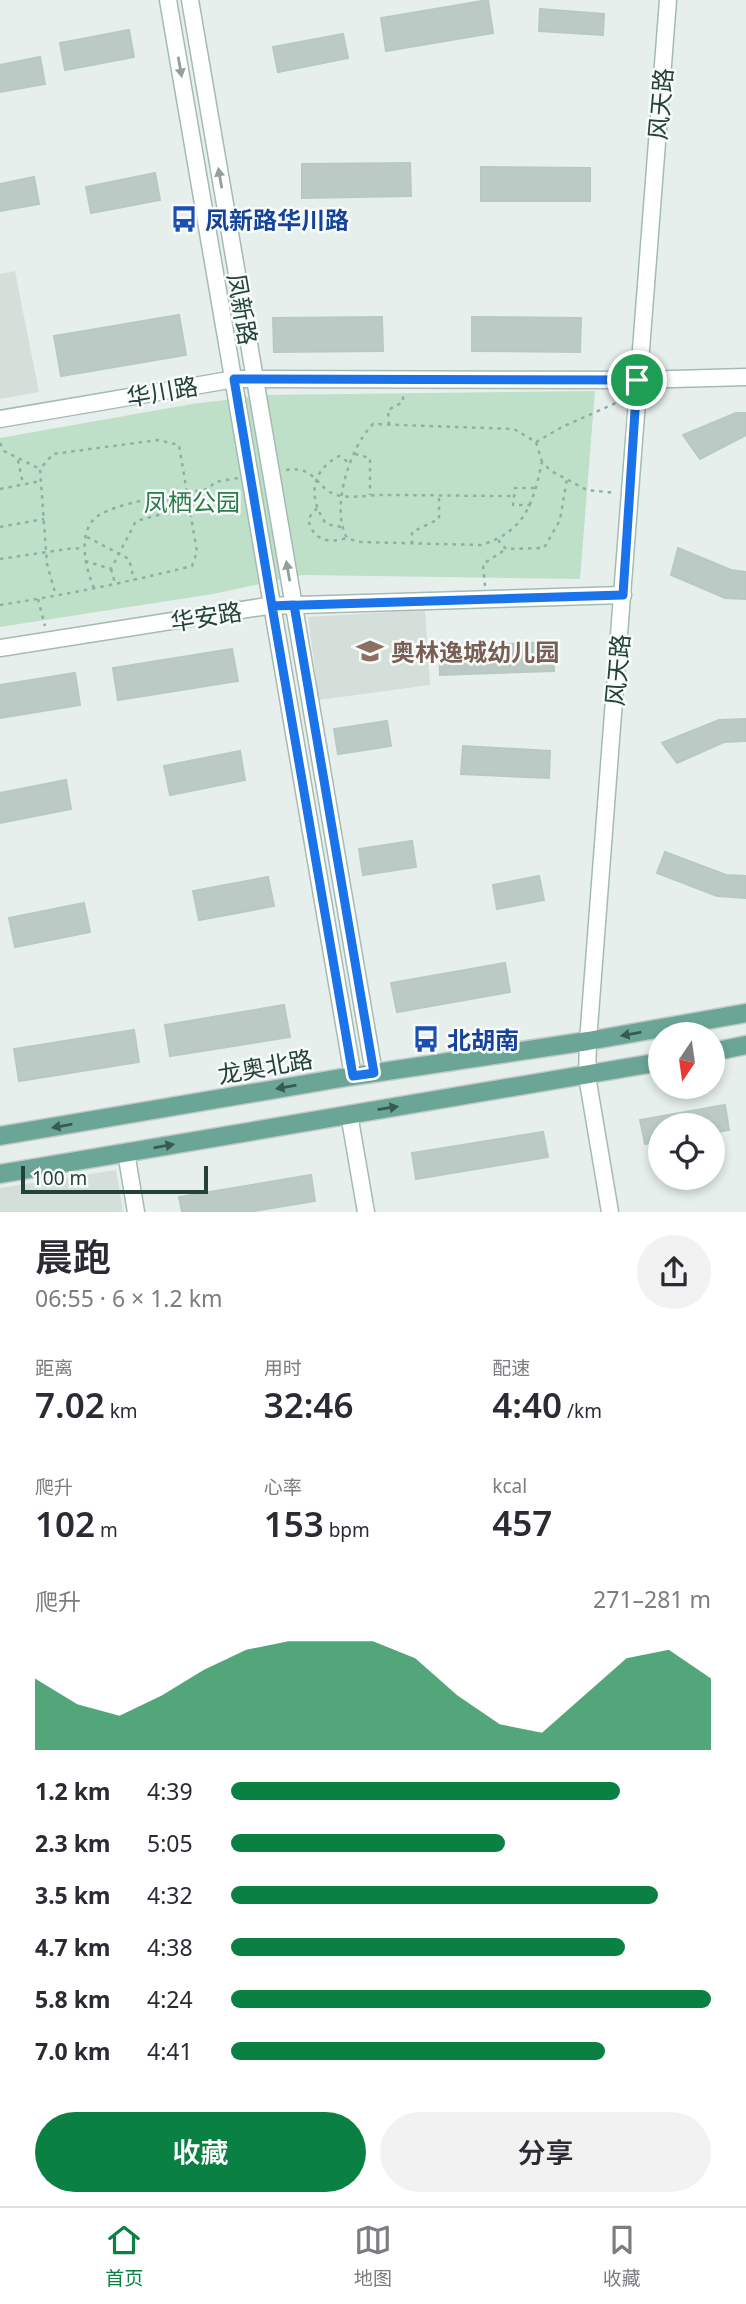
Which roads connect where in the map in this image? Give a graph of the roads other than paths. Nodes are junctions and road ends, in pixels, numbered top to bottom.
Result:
1 (168, 0) edge
2 (190, 0) edge
3 (668, 0) edge
4 (746, 377) edge
5 (234, 379) junction
6 (255, 379) junction
7 (637, 387) junction
8 (0, 419) edge
9 (623, 595) junction
10 (294, 605) junction
11 (272, 606) junction
12 (0, 649) edge
13 (746, 1013) edge
14 (588, 1041) junction
15 (746, 1045) edge
16 (725, 1049) edge
17 (648, 1064) edge
18 (374, 1073) junction
19 (353, 1076) junction
20 (587, 1076) junction
21 (349, 1114) junction
22 (0, 1136) edge
23 (127, 1152) junction
24 (0, 1174) edge
25 (136, 1212) edge
26 (366, 1212) edge
27 (610, 1212) edge

1 -> 5 street
6 -> 2 street, 凤新路
3 - 7 street, 风天路
4 - 7 street, 华川路
5 - 6 street, 华川路
5 - 8 street, 华川路
5 - 11 street
6 - 7 street, 华川路
10 -> 6 street, 凤新路
7 - 9 street, 风天路
9 - 10 street, 华安路
9 - 14 street, 风天路
10 - 11 street, 华安路
10 - 18 street, 凤新路
11 - 12 street, 华安路
11 - 19 street
13 -> 14 main road, 龙奥北路
14 - 18 main road, 龙奥北路
14 - 20 street, 风天路
15 - 16 main road
17 - 20 main road
18 - 19 main road, 龙奥北路
19 -> 22 main road, 龙奥北路
21 -> 20 main road
20 - 27 street, 风天路
23 -> 21 main road
21 - 26 street
23 - 24 main road
23 - 25 street

